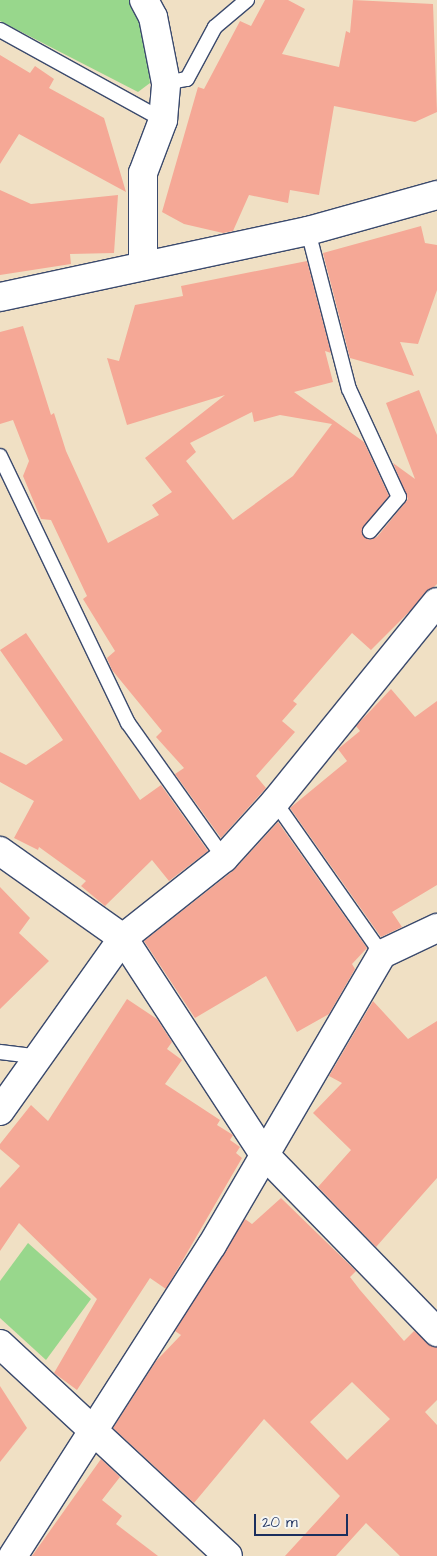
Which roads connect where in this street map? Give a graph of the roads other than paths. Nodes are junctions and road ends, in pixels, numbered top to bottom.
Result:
1 (144, 0) edge
2 (247, 0) edge
3 (0, 30) edge
4 (166, 83) junction
5 (163, 120) junction
6 (437, 195) edge
7 (308, 231) junction
8 (143, 266) junction
9 (0, 297) edge
10 (0, 456) edge
11 (370, 531) dead end
12 (437, 602) edge
13 (276, 802) junction
14 (0, 851) edge
15 (224, 858) junction
16 (437, 928) edge
17 (123, 938) junction
18 (382, 954) junction
19 (0, 1052) edge
20 (40, 1057) junction
21 (0, 1111) edge
22 (263, 1153) junction
23 (437, 1332) edge
24 (0, 1344) edge
25 (95, 1430) junction
26 (12, 1556) edge
27 (228, 1556) edge

1 - 4 street
2 - 4 lane
3 - 5 lane
4 - 5 street
5 - 8 street
6 - 7 street
7 - 8 street
7 - 11 lane
8 - 9 street
10 - 15 lane
12 - 13 street
13 - 15 street
13 - 18 lane
14 - 17 street
15 - 17 street
16 - 18 street
17 - 20 street
17 - 22 street
18 - 22 street
19 - 20 lane
20 - 21 street
22 - 23 street
22 - 25 street
24 - 25 street
25 - 26 street
25 - 27 street

